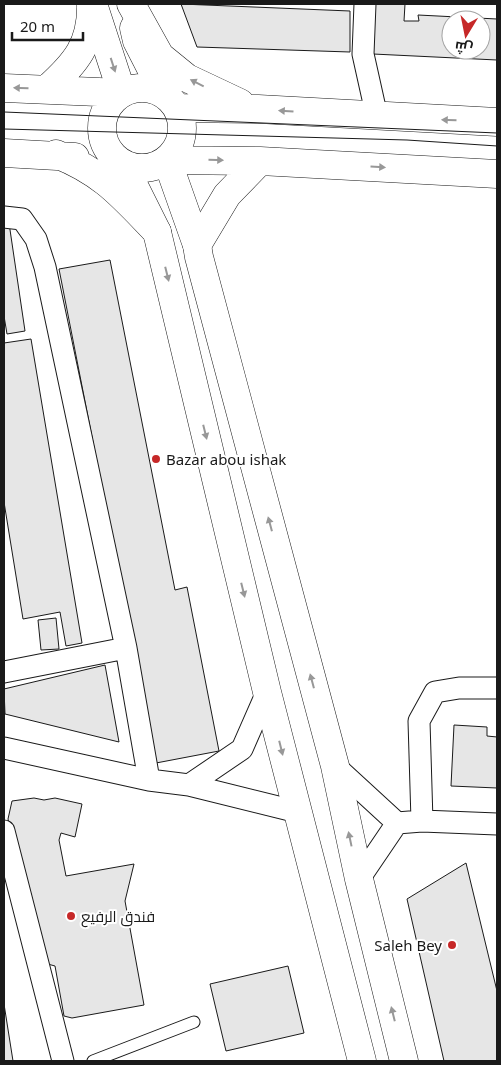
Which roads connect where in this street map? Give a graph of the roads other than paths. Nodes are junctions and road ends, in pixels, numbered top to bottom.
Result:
1 (92, 4) edge
2 (129, 4) edge
3 (365, 4) edge
4 (4, 88) edge
5 (47, 89) junction
6 (122, 92) junction
7 (170, 101) junction
8 (258, 109) junction
9 (377, 117) junction
10 (497, 122) edge
11 (4, 153) edge
12 (56, 154) junction
13 (167, 160) junction
14 (260, 161) junction
15 (123, 164) junction
16 (497, 174) edge
17 (4, 217) edge
18 (157, 232) junction
19 (197, 245) junction
20 (126, 648) junction
21 (4, 672) edge
22 (497, 688) edge
23 (267, 692) junction
24 (4, 748) edge
25 (335, 766) junction
26 (149, 780) junction
27 (189, 785) junction
28 (298, 812) junction
29 (422, 821) junction
30 (397, 823) junction
31 (497, 824) edge
32 (4, 831) edge
33 (359, 878) junction
34 (194, 1022) dead end
35 (63, 1061) edge
36 (93, 1061) edge
37 (362, 1061) edge
38 (404, 1061) edge

1 - 5 main road
1 -> 6 main road
2 - 7 main road
8 -> 2 main road
3 - 9 street
5 -> 4 main road
5 - 6 main road
6 - 7 main road
6 - 15 main road
7 - 8 main road
7 - 13 main road
9 -> 8 main road
10 -> 9 main road
11 - 12 main road
12 - 15 main road
12 - 18 main road
13 -> 14 main road
13 - 15 main road
13 - 19 main road
14 -> 16 main road
14 - 19 main road
15 - 18 main road
17 - 20 street
18 -> 23 main road
25 -> 19 main road
20 - 21 street
20 - 26 street
22 - 29 street
23 - 27 street
23 -> 28 main road
24 - 26 street
25 - 30 street
33 -> 25 main road
26 - 27 street
27 - 28 street
28 - 37 main road
29 - 30 street
29 - 31 street
30 - 33 street
32 - 35 street
38 -> 33 main road
34 - 36 lane

